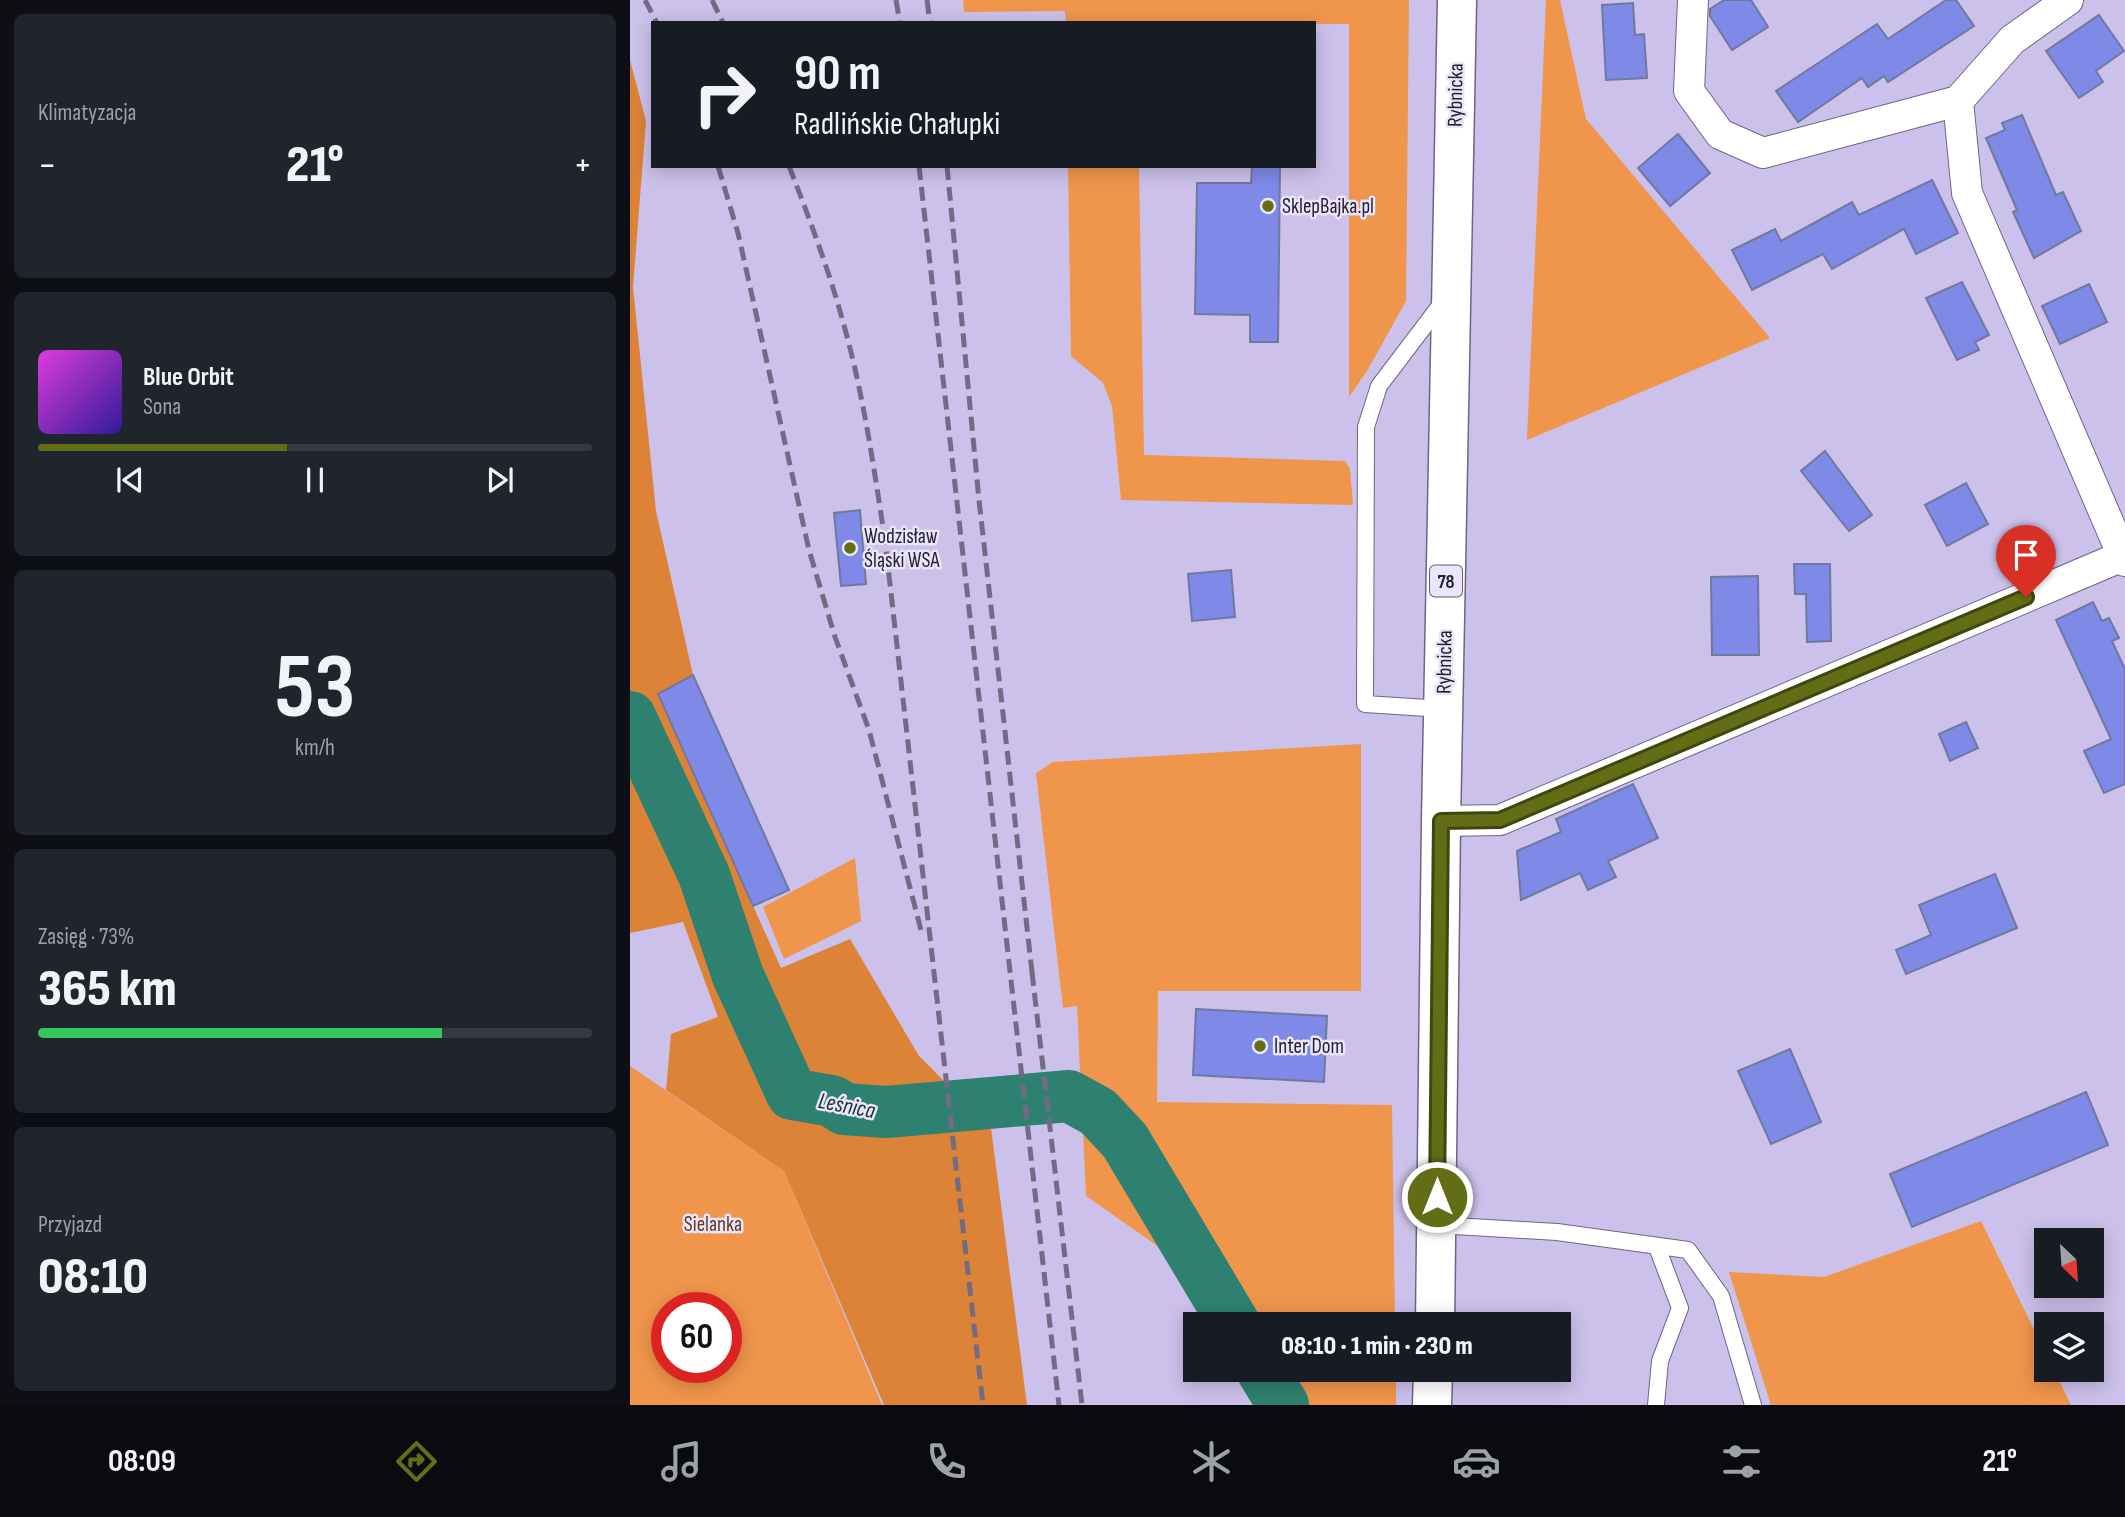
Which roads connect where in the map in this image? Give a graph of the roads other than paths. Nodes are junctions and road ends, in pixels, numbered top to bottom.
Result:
1 (1457, 0) edge
2 (1693, 0) edge
3 (2068, 0) edge
4 (1958, 101) junction
5 (1451, 292) junction
6 (2124, 558) edge
7 (1443, 709) junction
8 (1441, 821) junction
9 (1437, 1225) junction
10 (1657, 1248) junction
11 (1435, 1312) edge
12 (1433, 1382) edge
13 (1432, 1405) edge
14 (1656, 1405) edge
15 (1754, 1405) edge

1 - 5 main road, Rybnicka / 78
2 - 4 street
3 - 4 street
4 - 6 street
5 - 7 main road, Rybnicka / 78
5 - 7 lane
6 - 8 street
7 - 8 main road, Rybnicka / 78
8 - 9 main road, Rybnicka / 78
9 - 10 lane
9 - 11 main road, Rybnicka / 78
10 - 14 lane
10 - 15 lane
12 - 13 main road

